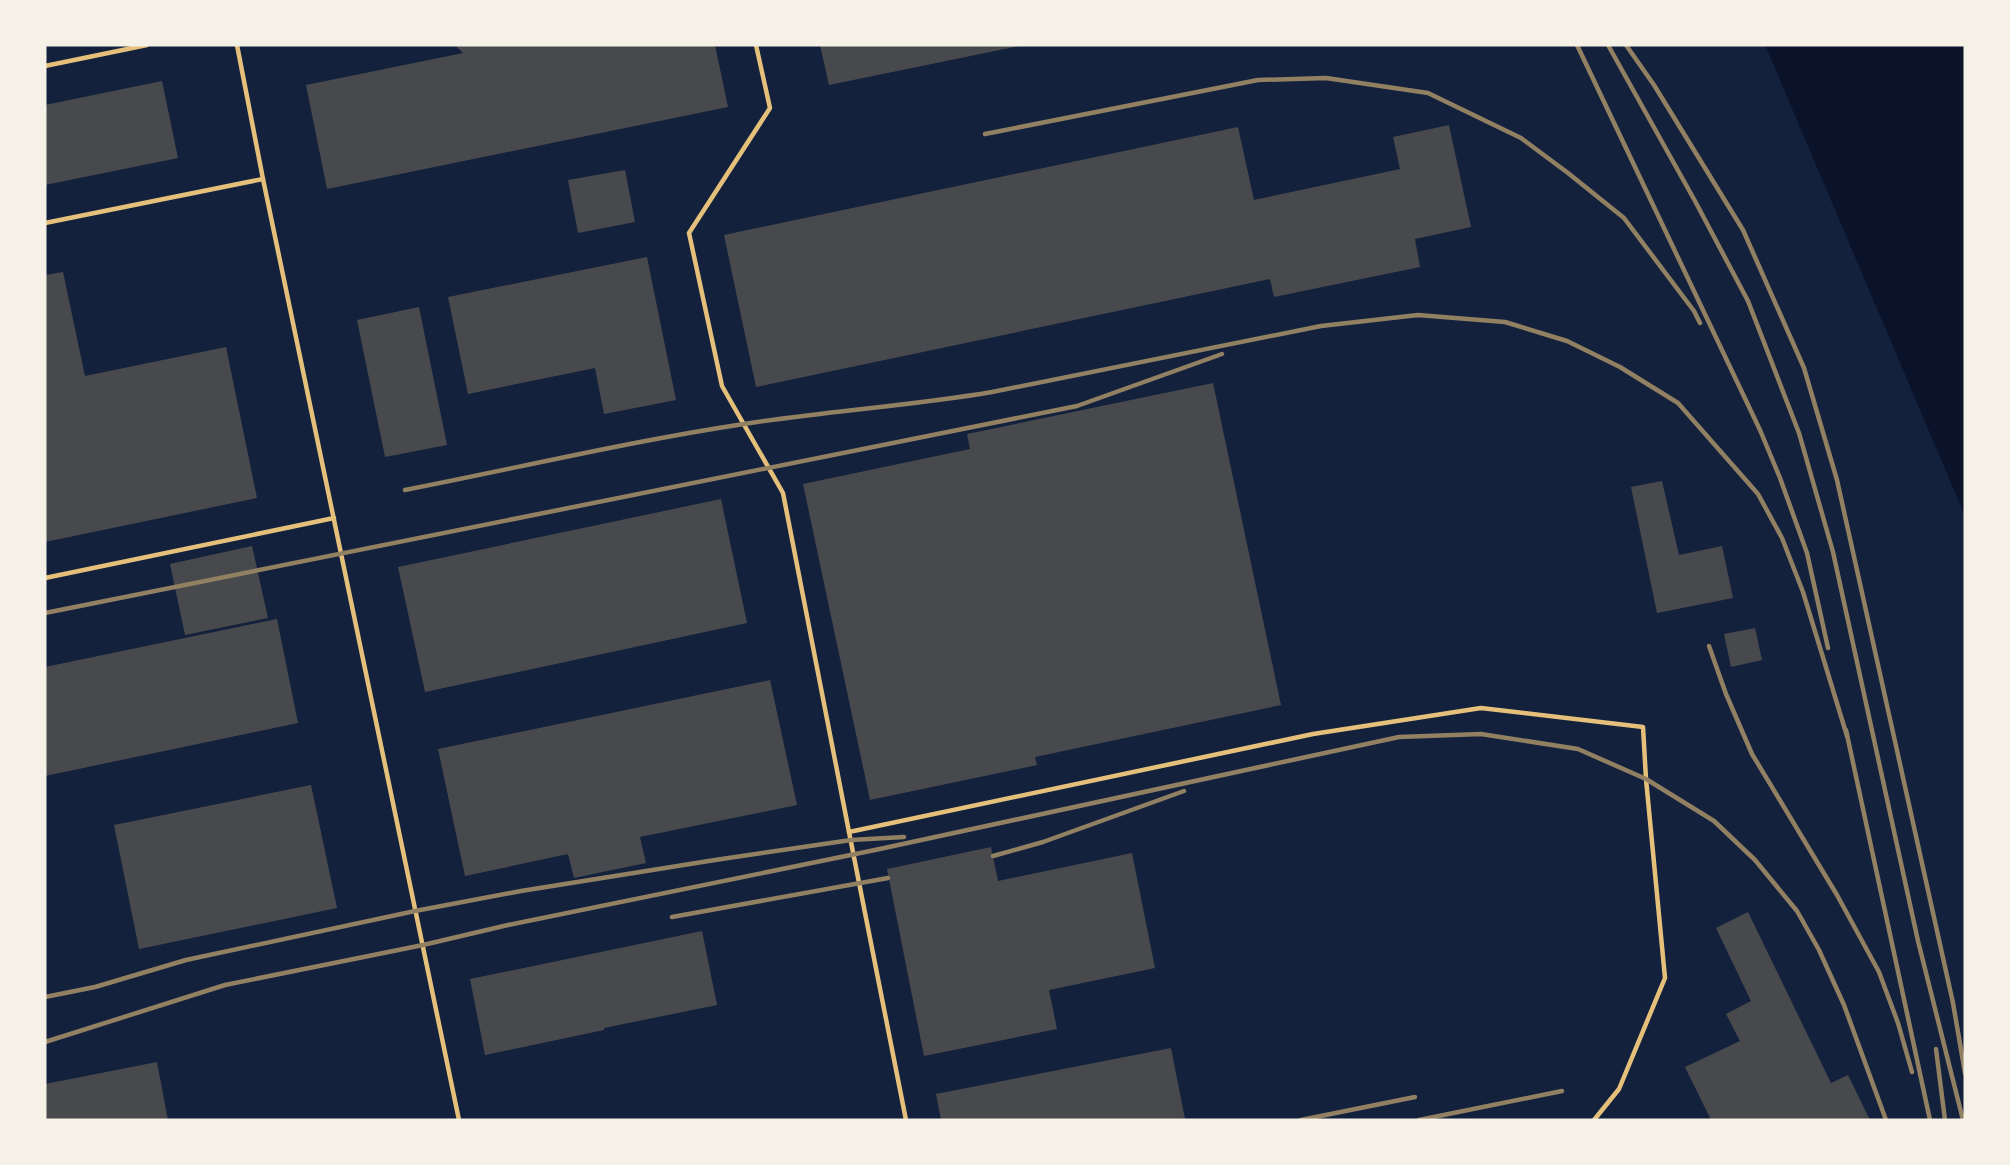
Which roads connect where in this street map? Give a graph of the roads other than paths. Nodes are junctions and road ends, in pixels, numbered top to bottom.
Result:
1 (147, 45) edge
2 (237, 45) edge
3 (756, 45) edge
4 (45, 66) edge
5 (263, 179) junction
6 (45, 223) edge
7 (333, 518) junction
8 (45, 578) edge
9 (849, 832) junction
10 (459, 1120) edge
11 (906, 1120) edge
12 (1594, 1120) edge

1 - 4 lane
2 - 5 lane
3 - 9 lane
5 - 6 lane
5 - 7 lane
7 - 8 lane
7 - 10 lane
9 - 11 lane
9 - 12 lane

